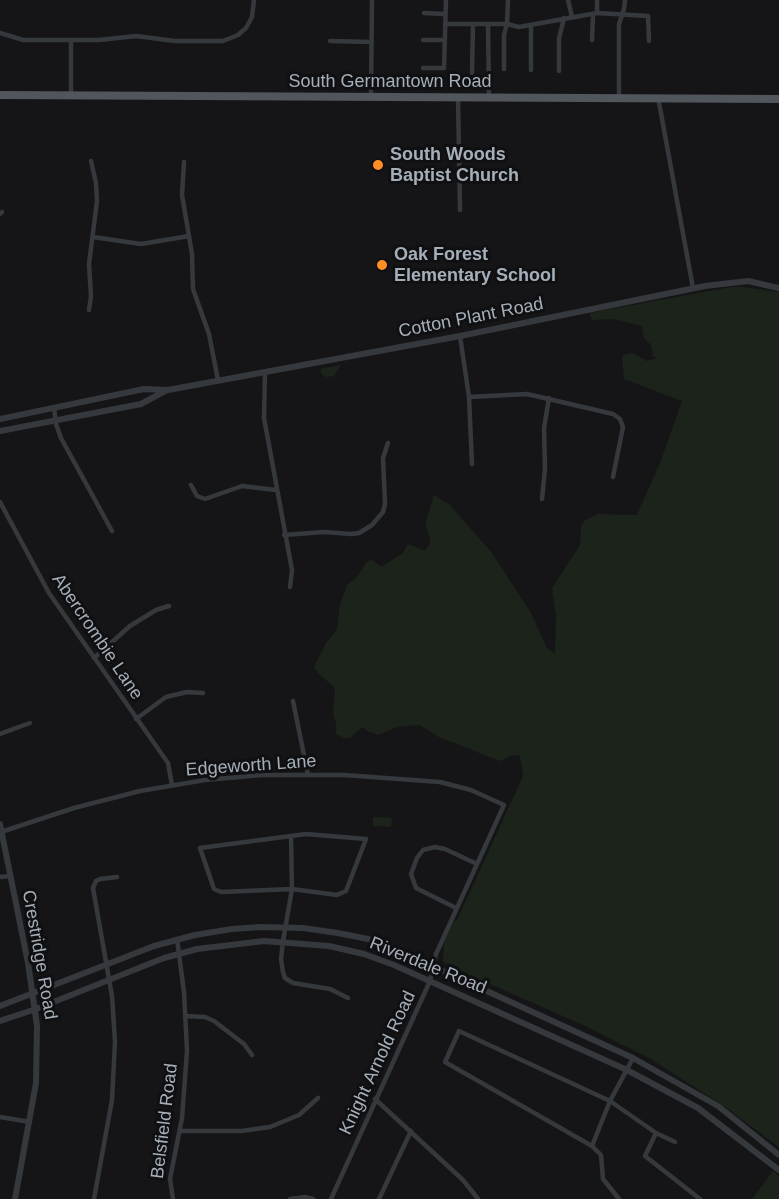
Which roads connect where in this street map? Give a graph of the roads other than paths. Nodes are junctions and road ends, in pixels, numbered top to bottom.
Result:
1 (254, 0) edge
2 (372, 0) edge
3 (446, 0) edge
4 (514, 0) edge
5 (568, 0) edge
6 (597, 0) edge
7 (625, 0) edge
8 (508, 1) edge
9 (424, 13) dead end
10 (445, 14) junction
11 (595, 14) junction
12 (622, 15) junction
13 (572, 17) junction
14 (564, 18) junction
15 (445, 24) junction
16 (473, 24) junction
17 (488, 24) junction
18 (507, 24) junction
19 (531, 26) junction
20 (0, 33) edge
21 (423, 40) dead end
22 (445, 40) junction
23 (592, 40) dead end
24 (71, 41) junction
25 (330, 41) dead end
26 (649, 41) dead end
27 (372, 42) junction
28 (423, 68) dead end
29 (504, 69) dead end
30 (531, 70) dead end
31 (559, 71) dead end
32 (472, 73) dead end
33 (0, 95) edge
34 (371, 96) junction
35 (71, 97) junction
36 (658, 97) junction
37 (458, 98) junction
38 (489, 98) junction
39 (619, 98) junction
40 (779, 99) edge
41 (91, 161) dead end
42 (184, 162) dead end
43 (460, 210) dead end
44 (189, 236) junction
45 (93, 237) junction
46 (693, 288) junction
47 (779, 288) edge
48 (89, 310) dead end
49 (460, 336) junction
50 (265, 372) junction
51 (218, 380) junction
52 (168, 390) junction
53 (469, 397) junction
54 (549, 398) junction
55 (54, 408) junction
56 (0, 419) edge
57 (56, 421) junction
58 (0, 431) edge
59 (388, 443) dead end
60 (472, 465) dead end
61 (613, 477) dead end
62 (190, 485) dead end
63 (276, 490) junction
64 (542, 499) dead end
65 (0, 502) edge
66 (111, 531) dead end
67 (284, 535) junction
68 (290, 587) dead end
69 (169, 606) dead end
70 (94, 658) junction
71 (203, 693) dead end
72 (293, 701) dead end
73 (136, 718) junction
74 (30, 723) dead end
75 (0, 734) edge
76 (308, 775) junction
77 (172, 785) junction
78 (504, 805) joint
79 (0, 824) edge
80 (2, 832) junction
81 (291, 837) junction
82 (477, 864) junction
83 (10, 876) junction
84 (0, 877) edge
85 (117, 877) dead end
86 (292, 889) junction
87 (456, 908) junction
88 (285, 927) junction
89 (177, 939) junction
90 (283, 941) junction
91 (179, 954) junction
92 (107, 966) junction
93 (434, 967) junction
94 (109, 981) junction
95 (430, 981) junction
96 (34, 993) junction
97 (348, 998) dead end
98 (0, 1006) edge
99 (36, 1009) junction
100 (186, 1016) junction
101 (0, 1021) edge
102 (252, 1055) dead end
103 (633, 1058) junction
104 (627, 1070) junction
105 (318, 1098) dead end
106 (375, 1099) junction
107 (610, 1101) junction
108 (0, 1117) edge
109 (30, 1122) junction
110 (180, 1131) junction
111 (411, 1131) junction
112 (656, 1133) junction
113 (675, 1142) dead end
114 (592, 1146) junction
115 (779, 1155) edge
116 (779, 1170) edge
117 (15, 1199) edge
118 (94, 1199) edge
119 (173, 1199) edge
120 (290, 1199) edge
121 (313, 1199) edge
122 (331, 1199) edge
123 (379, 1199) edge
124 (478, 1199) edge
125 (619, 1199) edge
126 (700, 1199) edge

1 - 24 street
2 - 27 street
3 - 10 street
4 - 8 street
5 - 13 street
6 - 11 street
7 - 12 street
8 - 18 street
9 - 10 street
10 - 15 street
11 - 12 street
11 - 13 street
11 - 23 street
12 - 26 street
12 - 39 street
13 - 14 street
14 - 19 street
14 - 31 street
15 - 16 street
15 - 22 street
16 - 17 street
16 - 32 street
17 - 18 street
17 - 38 street
18 - 19 street
18 - 29 street
19 - 30 street
20 - 24 street
21 - 22 street
22 - 28 street
24 - 35 street
25 - 27 street
27 - 34 street
33 - 35 main road, South Germantown Road
34 - 35 main road, South Germantown Road
34 - 37 main road, South Germantown Road
36 - 39 main road, South Germantown Road
36 - 40 main road, South Germantown Road
36 - 46 street
37 - 38 main road, South Germantown Road
37 - 43 street
38 - 39 main road, South Germantown Road
41 - 45 street
42 - 44 street
44 - 45 street
44 - 51 street
45 - 48 street
46 - 47 street, Cotton Plant Road
46 - 49 street, Cotton Plant Road
49 - 50 street, Cotton Plant Road
49 - 53 street
50 - 51 street, Cotton Plant Road
50 - 63 street
51 - 52 street, Cotton Plant Road
52 - 55 street, Cotton Plant Road
52 - 57 street, Cotton Plant Road
53 - 54 street
53 - 60 street
54 - 61 street
54 - 64 street
55 - 56 street, Cotton Plant Road
55 - 57 street
57 - 58 street, Cotton Plant Road
57 - 66 street
59 - 67 street
62 - 63 street
63 - 67 street
65 - 70 street, Abercrombie Lane
67 - 68 street
69 - 70 street
70 - 73 street, Abercrombie Lane
71 - 73 street
72 - 76 street
73 - 77 street, Abercrombie Lane
74 - 75 street
76 - 77 street, Edgeworth Lane
76 - 78 street, Edgeworth Lane
77 - 80 street, Edgeworth Lane
78 - 82 street, Knight Arnold Road
79 - 80 street, Crestridge Road
80 - 83 street, Crestridge Road
81 - 86 street
81 - 86 street
81 - 86 street
82 - 87 street, Knight Arnold Road
82 - 87 street
83 - 84 street
83 - 96 street, Crestridge Road
85 - 92 street
86 - 88 street
87 - 93 street, Knight Arnold Road
88 - 89 street, Riverdale Road
88 - 90 street
88 - 93 street, Riverdale Road
89 - 91 street, Belsfield Road
89 - 92 street, Riverdale Road
90 - 91 street, Riverdale Road
90 - 95 street, Riverdale Road
90 - 97 street
91 - 94 street, Riverdale Road
91 - 100 street, Belsfield Road
92 - 94 street
92 - 96 street, Riverdale Road
93 - 95 street, Knight Arnold Road
93 - 103 street, Riverdale Road
94 - 99 street, Riverdale Road
94 - 118 street
95 - 104 street, Riverdale Road
95 - 106 street, Knight Arnold Road
96 - 98 street, Riverdale Road
96 - 99 street, Crestridge Road
99 - 101 street, Riverdale Road
99 - 109 street, Crestridge Road
100 - 102 street
100 - 110 street, Belsfield Road
103 - 104 street
103 - 115 street, Riverdale Road
104 - 107 street
104 - 116 street, Riverdale Road
105 - 110 street
106 - 111 street
106 - 122 street, Knight Arnold Road
107 - 112 street
107 - 114 street
107 - 114 street
108 - 109 street
109 - 117 street, Crestridge Road
110 - 119 street, Belsfield Road
111 - 123 street
111 - 124 street
112 - 113 street
112 - 126 street
114 - 125 street
120 - 121 street

